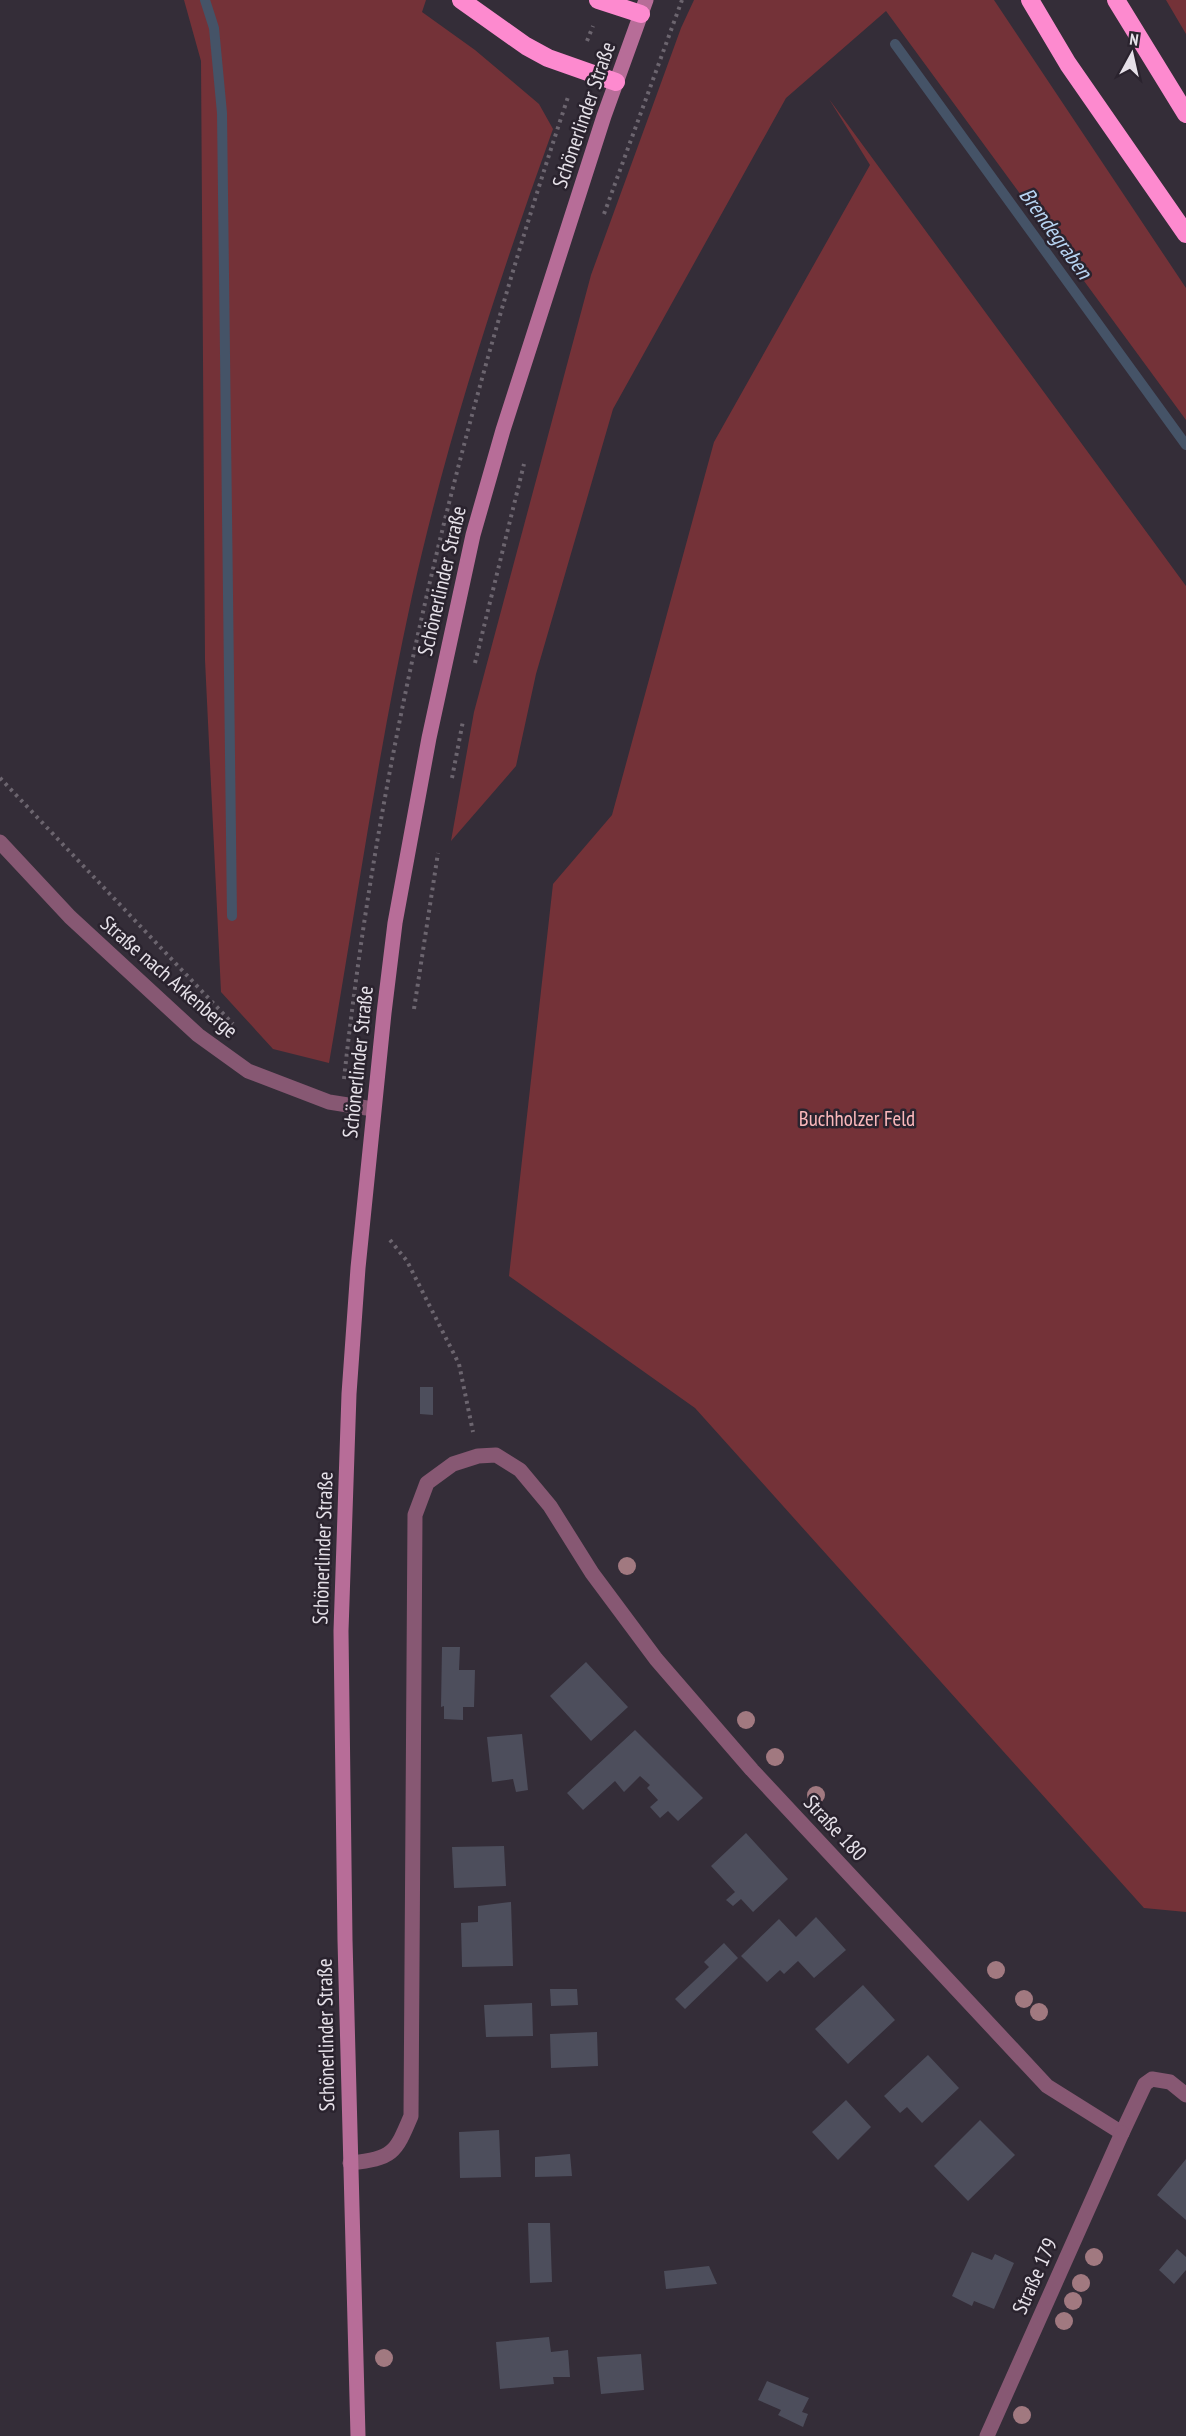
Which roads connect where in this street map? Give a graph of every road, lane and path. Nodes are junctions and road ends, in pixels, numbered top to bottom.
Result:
1 (461, 0) edge
2 (598, 0) edge
3 (682, 0) edge
4 (1030, 0) edge
5 (1116, 0) edge
6 (644, 7) edge
7 (616, 82) junction
8 (1183, 109) edge
9 (600, 225) dead end
10 (1186, 234) edge
11 (526, 456) dead end
12 (475, 665) dead end
13 (465, 711) dead end
14 (0, 778) edge
15 (450, 789) dead end
16 (0, 842) edge
17 (439, 844) dead end
18 (412, 1020) dead end
19 (234, 1026) dead end
20 (373, 1109) junction
21 (390, 1240) dead end
22 (478, 1456) junction
23 (1186, 2095) edge
24 (1122, 2133) junction
25 (350, 2163) junction
26 (358, 2436) edge
27 (987, 2436) edge

1 - 7 highway
2 - 6 highway
3 - 9 path
4 - 10 highway
5 - 8 highway
6 - 7 main road, Schönerlinder Straße
7 - 20 main road, Schönerlinder Straße
11 - 12 path
13 - 15 path
14 - 19 path
16 - 20 street, Straße nach Arkenberge
17 - 18 path
20 - 25 main road, Schönerlinder Straße
21 - 22 path
22 - 24 street, Straße 180
22 - 25 street
23 - 24 street
24 - 27 street, Straße 179
25 - 26 main road, Schönerlinder Straße

